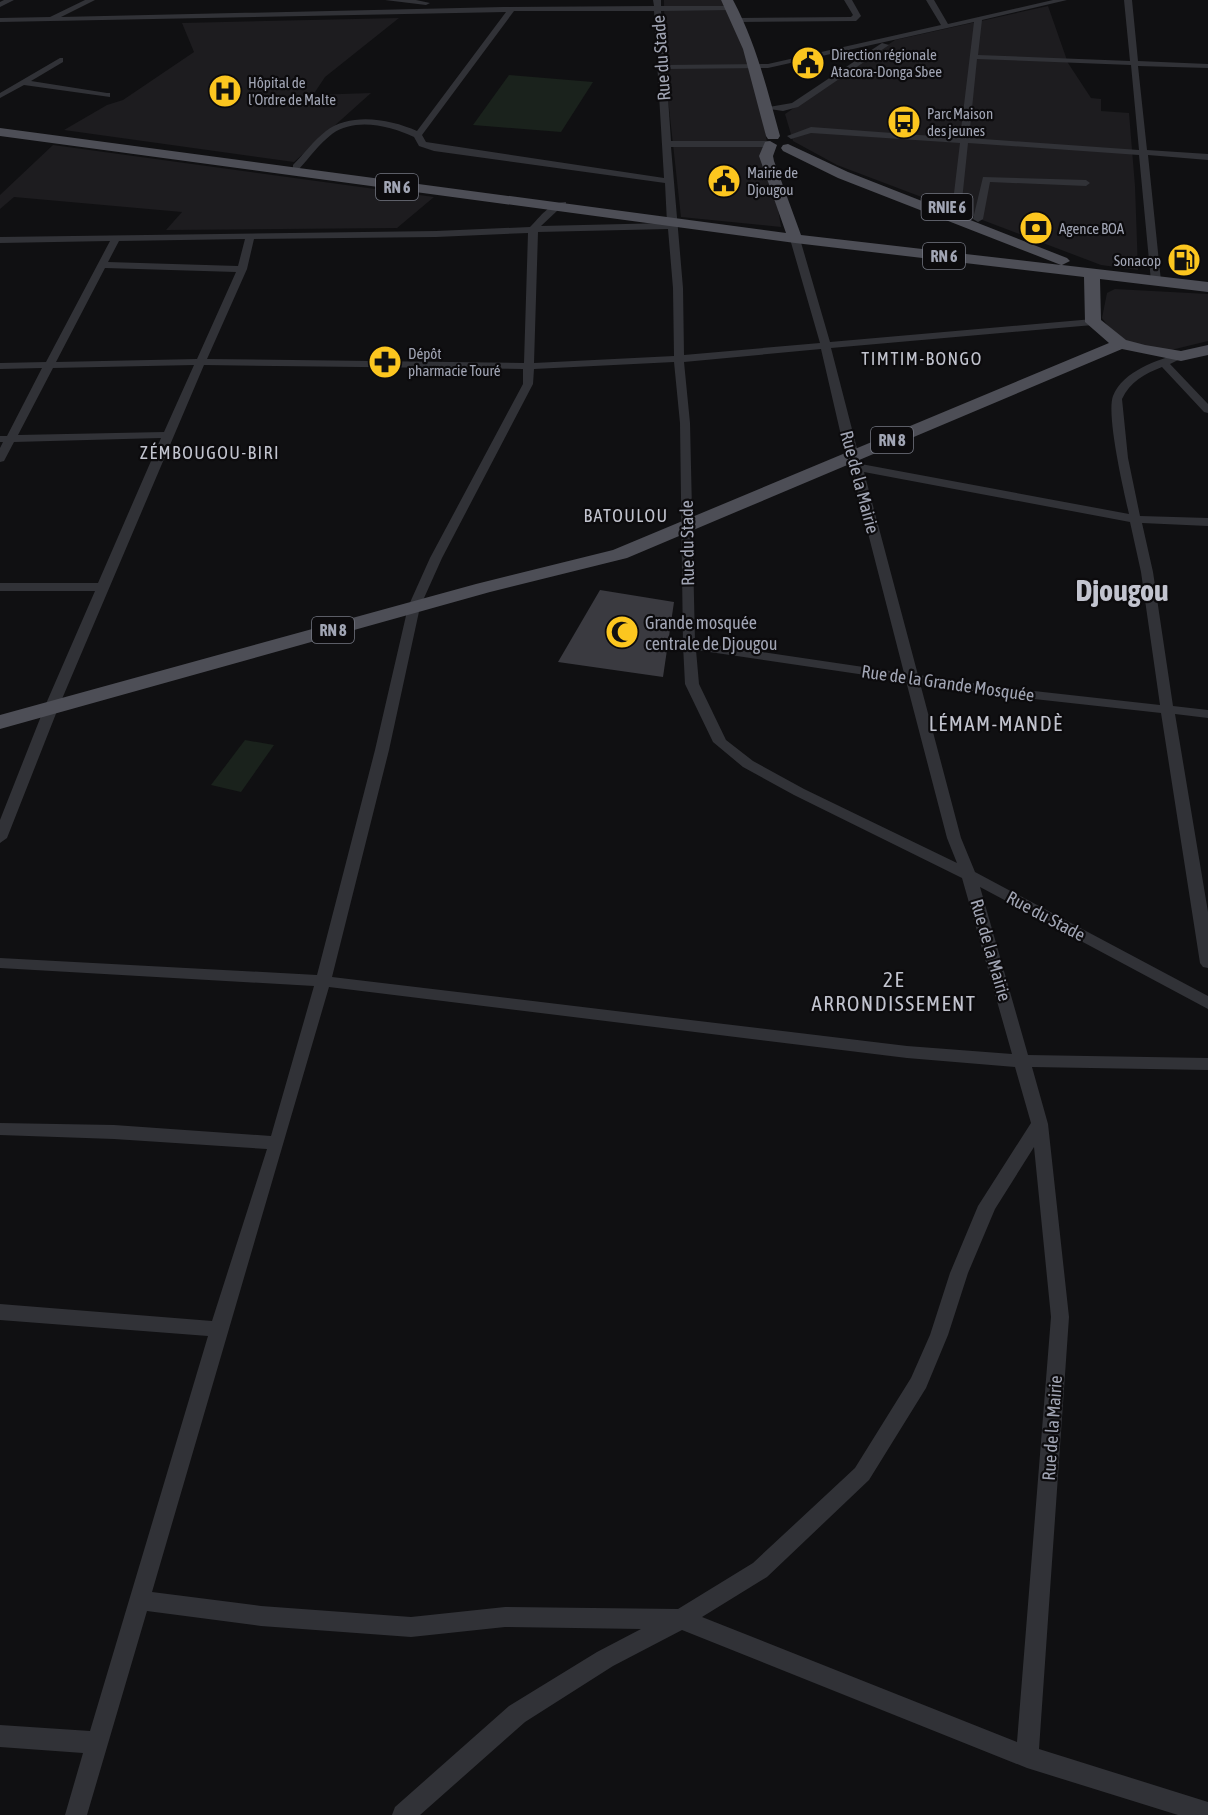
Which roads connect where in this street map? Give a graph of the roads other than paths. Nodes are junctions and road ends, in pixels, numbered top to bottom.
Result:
1 (10, 0) edge
2 (91, 0) edge
3 (389, 0) edge
4 (848, 0) edge
5 (930, 0) edge
6 (1063, 0) edge
7 (1128, 0) edge
8 (729, 4) edge
9 (0, 5) edge
10 (657, 5) edge
11 (746, 7) dead end
12 (511, 10) junction
13 (48, 19) junction
14 (0, 20) edge
15 (745, 20) junction
16 (978, 20) junction
17 (946, 27) junction
18 (892, 40) junction
19 (973, 57) junction
20 (60, 60) dead end
21 (1133, 62) junction
22 (754, 66) junction
23 (1208, 66) edge
24 (662, 67) junction
25 (770, 71) junction
26 (21, 82) junction
27 (107, 95) dead end
28 (0, 96) edge
29 (781, 103) junction
30 (767, 108) junction
31 (0, 126) edge
32 (0, 132) edge
33 (418, 135) junction
34 (783, 142) junction
35 (963, 142) junction
36 (668, 144) junction
37 (1143, 153) junction
38 (1208, 157) edge
39 (296, 167) junction
40 (670, 181) junction
41 (1086, 183) dead end
42 (559, 206) junction
43 (952, 214) junction
44 (978, 219) junction
45 (672, 222) junction
46 (533, 229) junction
47 (793, 236) junction
48 (250, 237) junction
49 (116, 238) junction
50 (0, 240) edge
51 (1010, 240) junction
52 (992, 254) junction
53 (1064, 262) junction
54 (103, 265) junction
55 (242, 269) junction
56 (1094, 269) junction
57 (1155, 277) junction
58 (1208, 279) edge
59 (1208, 287) edge
60 (1093, 322) junction
61 (825, 344) junction
62 (1120, 344) junction
63 (1208, 350) edge
64 (1181, 356) junction
65 (679, 359) junction
66 (202, 362) junction
67 (1164, 363) junction
68 (47, 365) junction
69 (0, 366) edge
70 (529, 366) junction
71 (1208, 410) edge
72 (168, 435) junction
73 (6, 439) edge
74 (0, 459) edge
75 (854, 462) junction
76 (1134, 519) junction
77 (1208, 522) edge
78 (687, 527) junction
79 (0, 588) edge
80 (105, 588) junction
81 (414, 607) junction
82 (689, 645) junction
83 (911, 677) junction
84 (52, 706) junction
85 (1168, 709) junction
86 (1208, 714) edge
87 (0, 722) edge
88 (0, 838) edge
89 (969, 875) junction
90 (0, 963) edge
91 (1208, 963) edge
92 (322, 981) junction
93 (1208, 1003) edge
94 (1021, 1061) junction
95 (1208, 1064) edge
96 (1040, 1124) junction
97 (0, 1129) edge
98 (277, 1143) junction
99 (0, 1312) edge
100 (219, 1329) junction
101 (141, 1600) junction
102 (681, 1619) junction
103 (0, 1736) edge
104 (97, 1743) junction
105 (1027, 1757) junction
106 (1208, 1813) edge
107 (76, 1815) edge
108 (403, 1815) edge

1 - 9 street
2 - 13 street
3 - 12 street
4 - 15 street
5 - 17 street
6 - 16 street
7 - 21 street
8 - 10 street
8 - 15 main road
10 - 12 street
10 - 24 street, Rue du Stade
11 - 15 main road
12 - 13 street
12 - 33 street
13 - 14 street
15 - 22 main road
15 - 25 main road
16 - 17 street
16 - 19 street
17 - 18 street
18 - 25 street
18 - 29 street
19 - 21 street
19 - 35 street
20 - 26 street
21 - 23 street
21 - 37 street
22 - 24 street
22 - 25 street
22 - 30 main road
24 - 36 street, Rue du Stade
26 - 27 street
26 - 28 street
29 - 30 street
29 - 34 main road
30 - 34 main road
31 - 39 main road, RN 6
32 - 42 main road, RN 6
33 - 39 street
33 - 40 street
34 - 35 street
34 - 36 street
34 - 43 main road, RNIE 6
34 - 47 main road, Rue de la Mairie
35 - 37 street
35 - 43 street
36 - 40 street, Rue du Stade
37 - 38 street
37 - 57 street
39 - 42 main road, RN 6
40 - 45 street, Rue du Stade
41 - 44 street
42 - 45 main road, RN 6
42 - 46 street
43 - 44 main road, RNIE 6
43 - 51 main road, RNIE 6
44 - 56 main road, RNIE 6
45 - 46 street
45 - 47 main road, RN 6
45 - 65 street, Rue du Stade
46 - 48 street
46 - 70 street
47 - 52 main road, RN 6
47 - 56 main road, RN 6
47 - 61 street, Rue de la Mairie
48 - 49 street
48 - 55 street
49 - 50 street
49 - 54 street
51 - 52 main road
51 - 53 main road, RNIE 6
52 - 53 main road, RN 6
53 - 56 main road, RNIE 6
54 - 55 street
54 - 68 street
55 - 66 street
56 - 57 main road, RNIE 6
56 - 60 main road
57 - 58 main road, RNIE 6
57 - 59 main road, RNIE 6
60 - 61 street
60 - 62 main road
61 - 65 street
61 - 75 street, Rue de la Mairie
62 - 64 main road
62 - 75 main road, RN 8
63 - 64 main road
64 - 67 street
65 - 70 street
65 - 78 street, Rue du Stade
66 - 68 street
66 - 70 street
66 - 72 street
67 - 71 street
67 - 76 street
68 - 69 street
68 - 73 street
70 - 81 street
72 - 73 street
72 - 80 street
73 - 74 street
75 - 76 street
75 - 78 main road, RN 8
75 - 83 street, Rue de la Mairie
76 - 77 street
76 - 85 street
78 - 81 main road, RN 8
78 - 82 street, Rue du Stade
79 - 80 street
80 - 84 street
81 - 84 main road, RN 8
81 - 92 street
82 - 83 street, Rue de la Grande Mosquée
82 - 89 street, Rue du Stade
83 - 85 street, Rue de la Grande Mosquée
83 - 89 street, Rue de la Mairie
84 - 87 main road, RN 8
84 - 88 street
85 - 86 street, Rue de la Grande Mosquée
85 - 91 street
89 - 93 street, Rue du Stade
89 - 94 street, Rue de la Mairie
90 - 92 street
92 - 94 street
92 - 98 street
94 - 95 street
94 - 96 street, Rue de la Mairie
96 - 102 street
96 - 105 street, Rue de la Mairie
97 - 98 street
98 - 100 street
99 - 100 street
100 - 101 street
101 - 102 street
101 - 104 street
102 - 105 street
102 - 108 street
103 - 104 street
104 - 107 street
105 - 106 street

